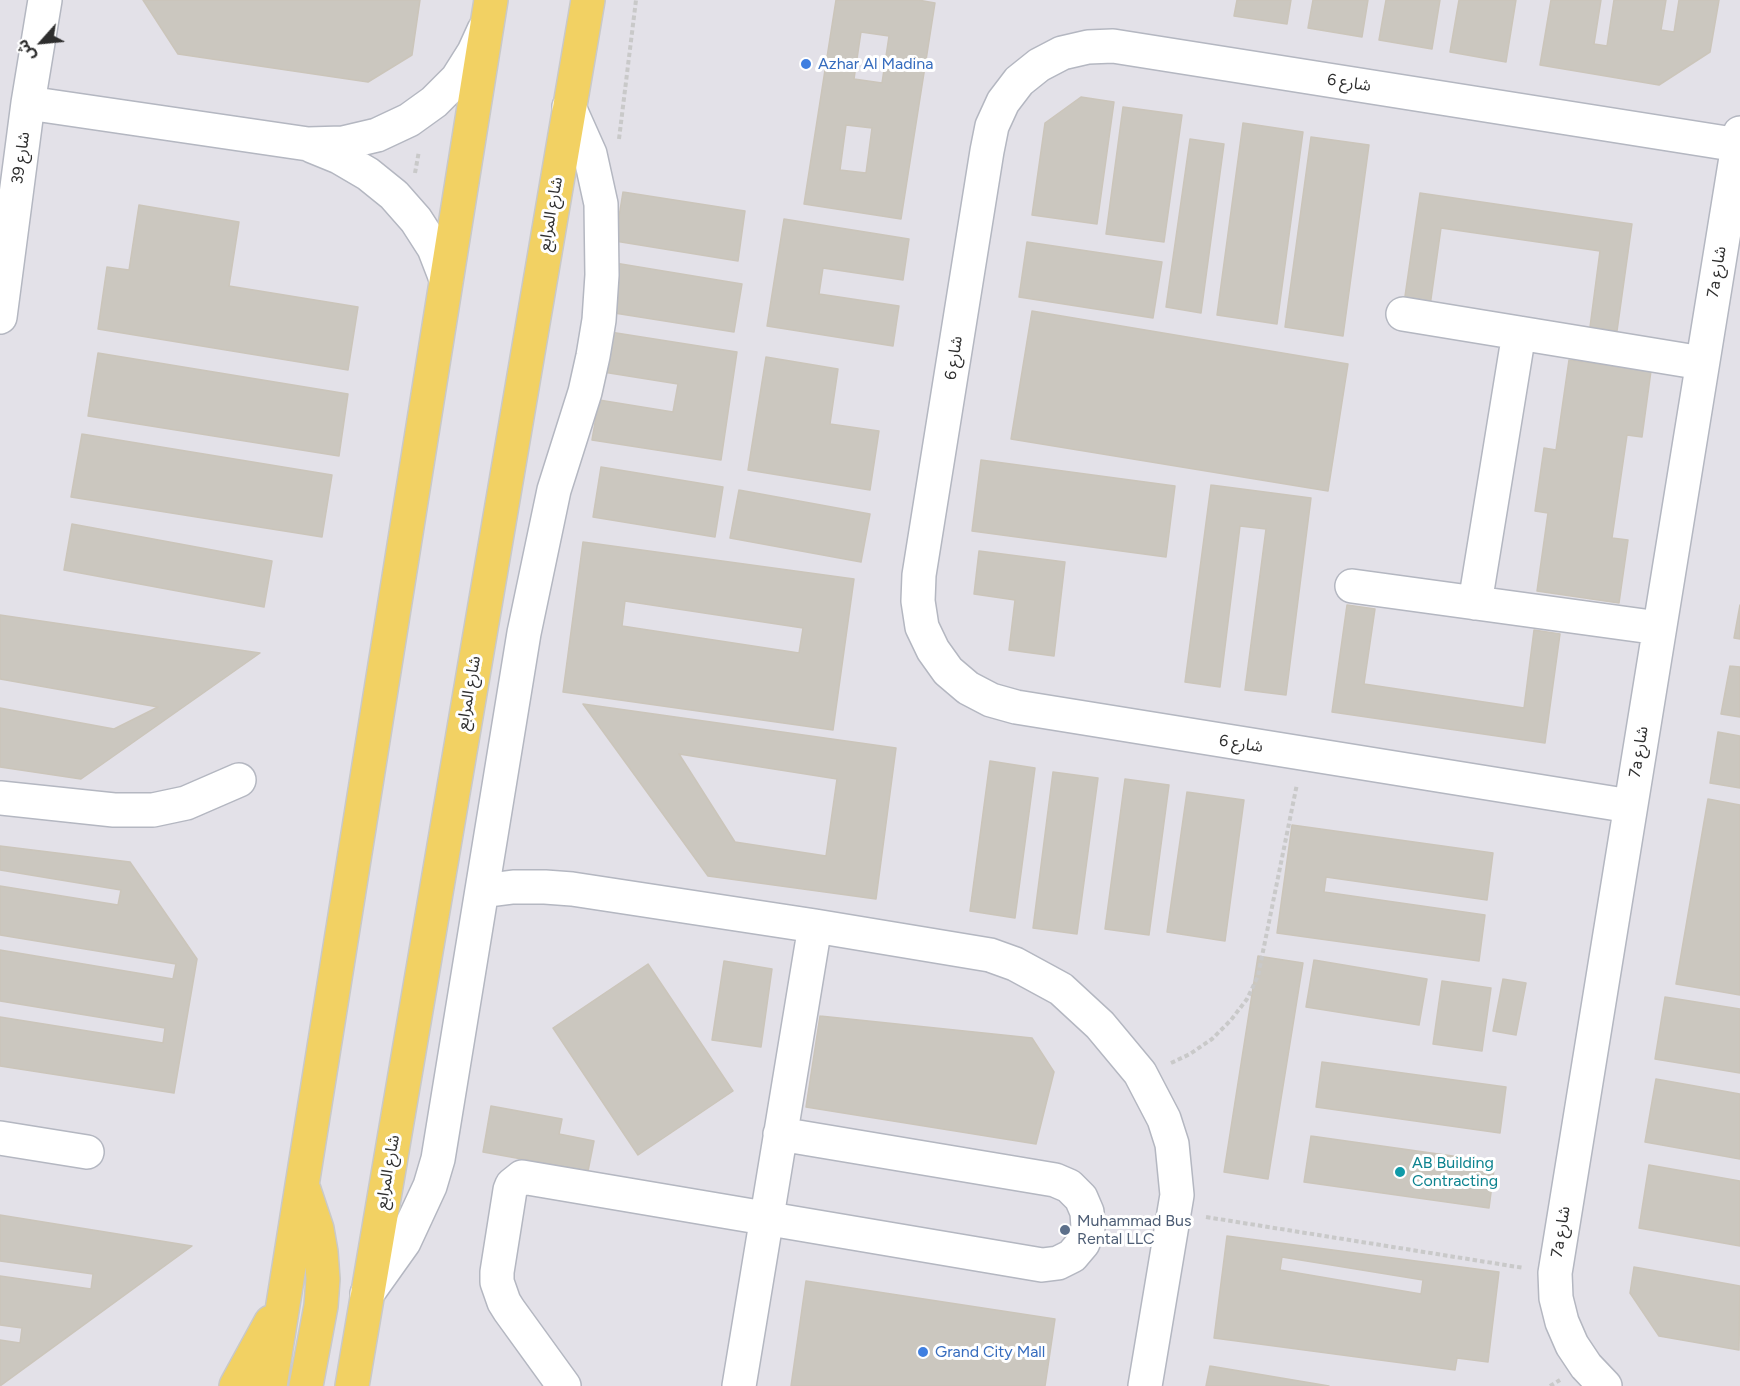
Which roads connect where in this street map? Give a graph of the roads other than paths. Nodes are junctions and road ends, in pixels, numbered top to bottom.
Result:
1 (45, 0) edge
2 (588, 0) edge
3 (489, 11) edge
4 (28, 103) junction
5 (569, 107) junction
6 (1739, 139) edge
7 (308, 144) junction
8 (446, 279) junction
9 (1403, 314) dead end
10 (0, 316) edge
11 (1519, 333) junction
12 (1702, 363) junction
13 (1352, 586) dead end
14 (1475, 603) junction
15 (1659, 628) junction
16 (239, 780) dead end
17 (0, 798) edge
18 (1630, 807) junction
19 (482, 891) junction
20 (814, 926) junction
21 (780, 1134) junction
22 (0, 1138) edge
23 (87, 1152) dead end
24 (302, 1185) junction
25 (767, 1217) junction
26 (283, 1299) junction
27 (365, 1306) junction
28 (1595, 1376) edge
29 (236, 1386) edge
30 (270, 1386) edge
31 (306, 1386) edge
32 (352, 1386) edge
33 (370, 1386) edge
34 (564, 1386) edge
35 (739, 1386) edge
36 (1145, 1386) edge

1 - 4 street, شارع 39
2 - 5 main road, شارع المرابع
3 - 7 street
3 - 8 main road
4 - 7 street
4 - 10 street, شارع 39
5 - 19 street
5 - 27 main road, شارع المرابع
6 - 12 street, 7a شارع
6 - 18 street, شارع 6
7 - 8 street
8 - 24 main road
9 - 11 street
11 - 12 street
11 - 14 street
12 - 15 street, 7a شارع
13 - 14 street
14 - 15 street
15 - 18 street, 7a شارع
16 - 17 street
18 - 28 street, 7a شارع
19 - 20 street
19 - 27 street
20 - 21 street
20 - 36 street
21 - 25 street
21 - 25 street
22 - 23 street
24 - 26 main road
24 - 31 main road
25 - 34 street
25 - 35 street
26 - 29 main road
26 - 30 main road
27 - 32 main road, شارع المرابع
27 - 33 main road

